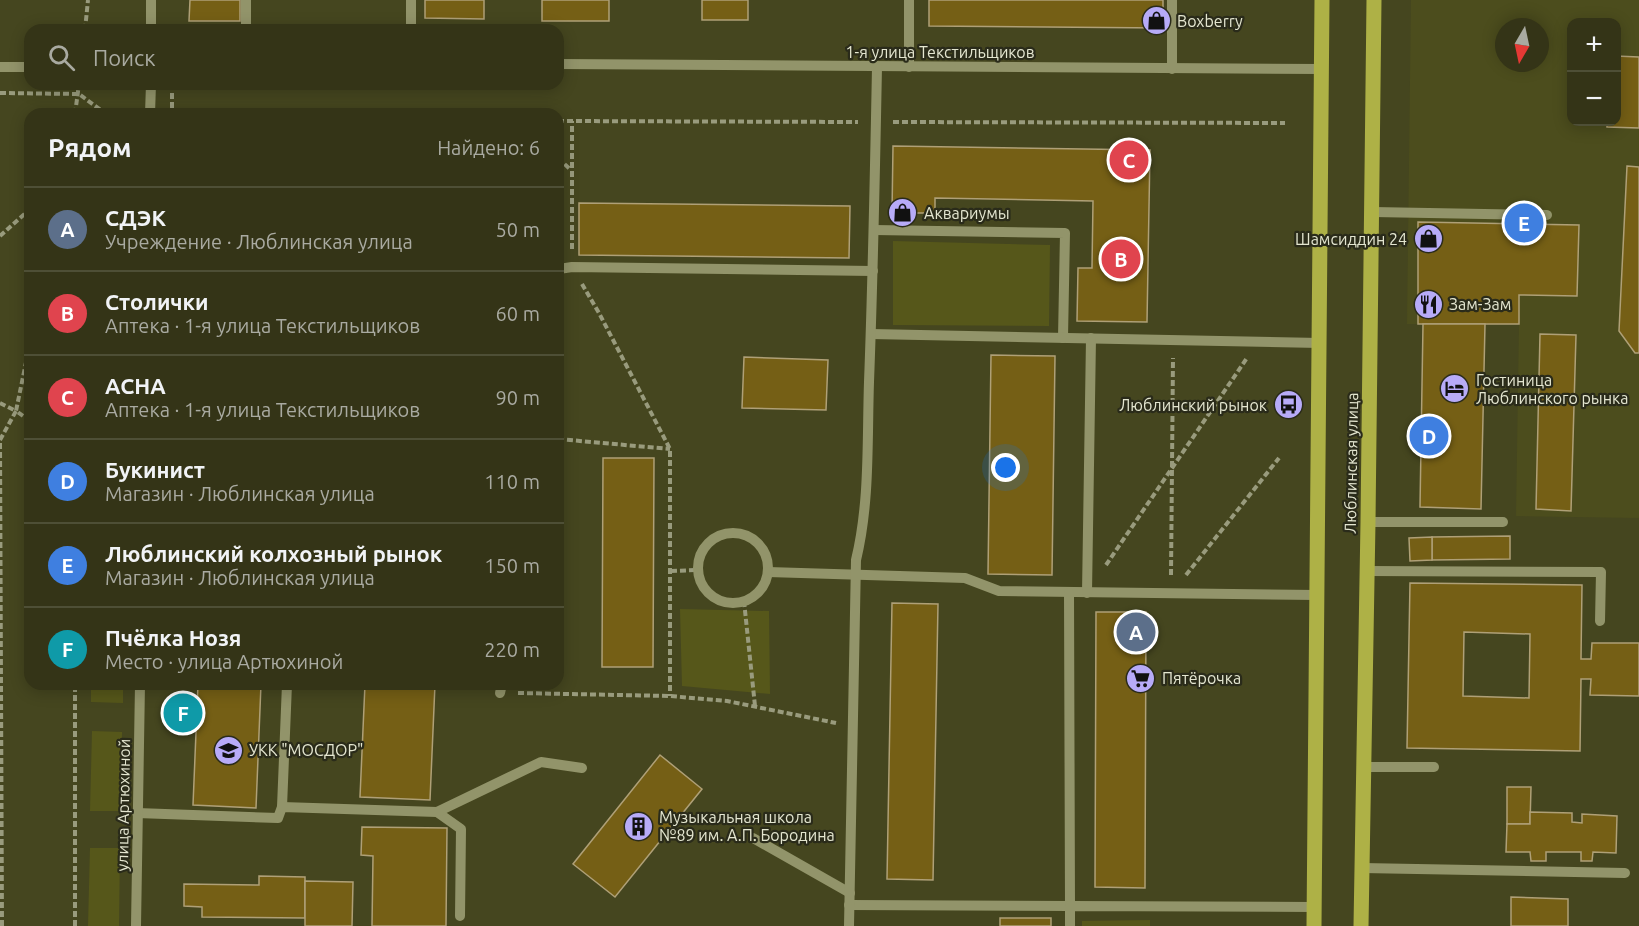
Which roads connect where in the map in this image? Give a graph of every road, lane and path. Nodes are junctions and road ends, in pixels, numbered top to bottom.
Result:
1 (88, 0) edge
2 (151, 0) edge
3 (246, 0) edge
4 (411, 0) edge
5 (909, 0) edge
6 (1172, 0) edge
7 (1322, 0) edge
8 (1374, 0) edge
9 (86, 24) edge
10 (151, 24) edge
11 (246, 24) edge
12 (411, 24) edge
13 (564, 64) edge
14 (0, 67) edge
15 (24, 67) edge
16 (877, 67) junction
17 (909, 67) junction
18 (1172, 69) junction
19 (1321, 69) junction
20 (79, 90) edge
21 (151, 90) edge
22 (172, 90) edge
23 (0, 93) edge
24 (79, 94) junction
25 (76, 108) edge
26 (98, 108) edge
27 (150, 108) edge
28 (172, 108) edge
29 (564, 121) edge
30 (572, 121) junction
31 (876, 122) junction
32 (1285, 123) dead end
33 (564, 164) edge
34 (572, 171) junction
35 (1373, 212) junction
36 (24, 214) edge
37 (1547, 215) dead end
38 (874, 230) junction
39 (0, 236) edge
40 (572, 267) junction
41 (564, 268) edge
42 (873, 271) junction
43 (871, 334) junction
44 (1063, 338) junction
45 (1091, 338) junction
46 (1173, 340) junction
47 (1258, 341) junction
48 (1320, 343) junction
49 (24, 372) edge
50 (0, 403) edge
51 (16, 411) junction
52 (24, 417) edge
53 (564, 440) edge
54 (670, 449) junction
55 (1279, 458) dead end
56 (1173, 468) junction
57 (1368, 522) junction
58 (1503, 522) dead end
59 (698, 570) junction
60 (671, 571) junction
61 (1367, 571) junction
62 (768, 572) junction
63 (856, 575) junction
64 (1069, 593) junction
65 (1087, 593) junction
66 (1171, 594) junction
67 (1317, 595) junction
68 (744, 601) junction
69 (1600, 621) dead end
70 (75, 690) edge
71 (140, 690) edge
72 (287, 690) edge
73 (543, 690) edge
74 (670, 696) junction
75 (755, 706) junction
76 (853, 727) junction
77 (1364, 767) junction
78 (1434, 767) dead end
79 (582, 768) dead end
80 (282, 807) junction
81 (437, 812) junction
82 (137, 813) junction
83 (753, 838) dead end
84 (1362, 868) junction
85 (1625, 873) dead end
86 (850, 899) junction
87 (1070, 906) junction
88 (1314, 907) junction
89 (460, 916) dead end
90 (2, 926) edge
91 (75, 926) edge
92 (136, 926) edge
93 (849, 926) edge
94 (1070, 926) edge
95 (1314, 926) edge
96 (1361, 926) edge

1 - 9 path
2 - 10 street
3 - 11 street
4 - 12 street
5 - 17 street
6 - 18 street
7 - 19 main road, Люблинская улица
8 - 35 main road, Люблинская улица
13 - 16 street, 1-я улица Текстильщиков
14 - 15 street
16 - 17 street, 1-я улица Текстильщиков
16 - 31 street
17 - 18 street, 1-я улица Текстильщиков
18 - 19 street, 1-я улица Текстильщиков
19 - 48 main road, Люблинская улица
20 - 24 path
21 - 27 street
22 - 28 path
23 - 24 path
24 - 25 path
24 - 26 path
29 - 30 path
30 - 31 path
30 - 34 path
31 - 32 path
31 - 38 street
33 - 34 path
34 - 40 path
35 - 37 street
35 - 57 main road, Люблинская улица
36 - 39 path
38 - 42 street
38 - 44 street
40 - 41 street
40 - 42 street
40 - 54 path
42 - 43 street
43 - 44 street
43 - 63 street
44 - 45 street
45 - 46 street
45 - 65 street
46 - 47 street
46 - 56 path
47 - 48 street
47 - 56 path
48 - 67 main road, Люблинская улица
49 - 51 path
50 - 51 path
51 - 52 path
51 - 90 path
53 - 54 path
54 - 60 path
55 - 66 path
56 - 65 path
56 - 66 path
57 - 58 street
57 - 61 main road, Люблинская улица
59 - 60 path
59 - 62 street
59 - 68 street
60 - 74 path
61 - 69 street
61 - 77 main road, Люблинская улица
62 - 63 street
62 - 68 street
63 - 64 street
63 - 76 street
64 - 65 street
64 - 87 street
65 - 66 street
66 - 67 street
67 - 88 main road, Люблинская улица
68 - 75 path
70 - 91 path
71 - 82 street, улица Артюхиной
72 - 80 street
73 - 74 path
74 - 75 path
75 - 76 path
76 - 86 street
77 - 78 street
77 - 84 main road, Люблинская улица
79 - 81 street
80 - 81 street
80 - 82 street
81 - 89 street
82 - 92 street, улица Артюхиной
83 - 86 street
84 - 85 street
84 - 96 main road, Люблинская улица
86 - 87 street
86 - 93 street
87 - 88 street
87 - 94 street
88 - 95 main road, Люблинская улица

